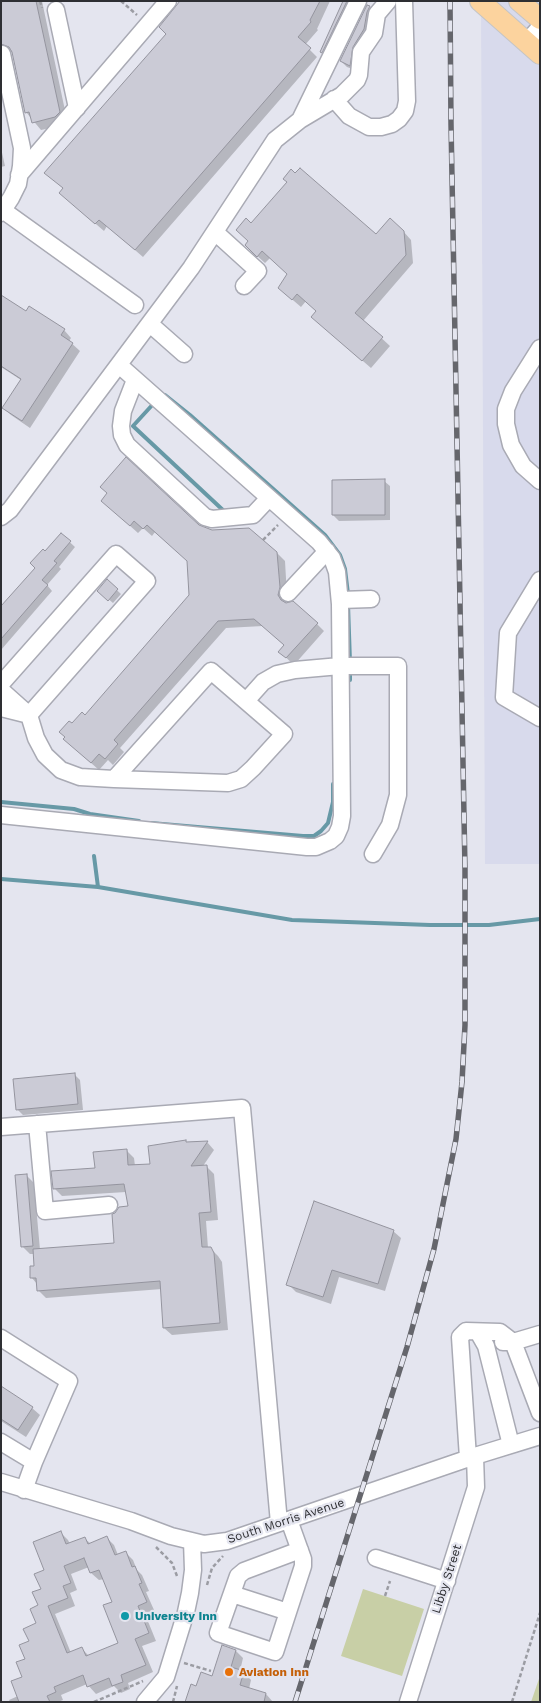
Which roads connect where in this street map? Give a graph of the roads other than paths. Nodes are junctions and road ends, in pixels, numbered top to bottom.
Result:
1 (153, 1) edge
2 (168, 1) edge
3 (358, 1) edge
4 (388, 1) edge
5 (404, 1) edge
6 (480, 1) edge
7 (519, 1) edge
8 (56, 10) dead end
9 (153, 18) junction
10 (540, 19) edge
11 (540, 27) edge
12 (533, 49) edge
13 (2, 54) edge
14 (334, 99) junction
15 (77, 108) junction
16 (300, 120) junction
17 (19, 176) junction
18 (2, 212) edge
19 (215, 232) junction
20 (244, 286) dead end
21 (135, 305) dead end
22 (150, 324) junction
23 (540, 348) edge
24 (184, 354) dead end
25 (119, 365) junction
26 (135, 380) junction
27 (540, 481) edge
28 (269, 498) junction
29 (1, 517) edge
30 (326, 551) junction
31 (540, 580) edge
32 (288, 593) dead end
33 (340, 600) junction
34 (371, 600) dead end
35 (340, 666) junction
36 (1, 684) edge
37 (1, 690) edge
38 (246, 701) junction
39 (1, 708) edge
40 (29, 715) junction
41 (540, 718) edge
42 (114, 779) junction
43 (1, 815) edge
44 (373, 854) dead end
45 (37, 1124) junction
46 (1, 1127) edge
47 (109, 1205) dead end
48 (478, 1332) junction
49 (540, 1334) edge
50 (1, 1338) edge
51 (514, 1342) junction
52 (488, 1356) junction
53 (540, 1413) edge
54 (540, 1436) edge
55 (1, 1442) edge
56 (511, 1445) junction
57 (471, 1457) junction
58 (34, 1462) junction
59 (1, 1482) edge
60 (24, 1490) junction
61 (284, 1522) junction
62 (192, 1541) junction
63 (300, 1550) junction
64 (376, 1558) dead end
65 (447, 1581) junction
66 (232, 1594) junction
67 (288, 1612) junction
68 (145, 1702) edge
69 (408, 1702) edge

1 - 9 street
2 - 9 street
3 - 16 street
4 - 14 street
5 - 14 street
6 - 12 main road
7 - 10 main road
8 - 15 street
9 - 15 street
11 - 12 street
13 - 17 street
14 - 16 street
15 - 17 street
16 - 19 street
17 - 18 street
18 - 21 street
19 - 20 street
19 - 22 street
22 - 24 street
22 - 25 street
23 - 27 street
25 - 26 street
25 - 29 street
26 - 28 street
26 - 28 street
28 - 30 street
30 - 32 street
30 - 33 street
31 - 41 street
33 - 34 street
33 - 35 street
35 - 38 street
35 - 43 street
35 - 44 street
36 - 40 street
37 - 40 street
38 - 42 street
38 - 42 street
39 - 40 street
40 - 42 street
45 - 46 street
45 - 47 street
45 - 61 street
48 - 51 street
48 - 52 street
48 - 57 street, Libby Street
49 - 51 street
50 - 58 street
51 - 52 street
51 - 53 street
52 - 56 street
54 - 56 street, South Morris Avenue
55 - 58 street
56 - 57 street, South Morris Avenue
57 - 61 street, South Morris Avenue
57 - 65 street, Libby Street
58 - 60 street
59 - 60 street, South Morris Avenue
60 - 62 street, South Morris Avenue
61 - 62 street, South Morris Avenue
61 - 63 street
62 - 68 street
63 - 66 street
63 - 67 street
64 - 65 street
65 - 69 street, Libby Street
66 - 67 street
66 - 67 street

